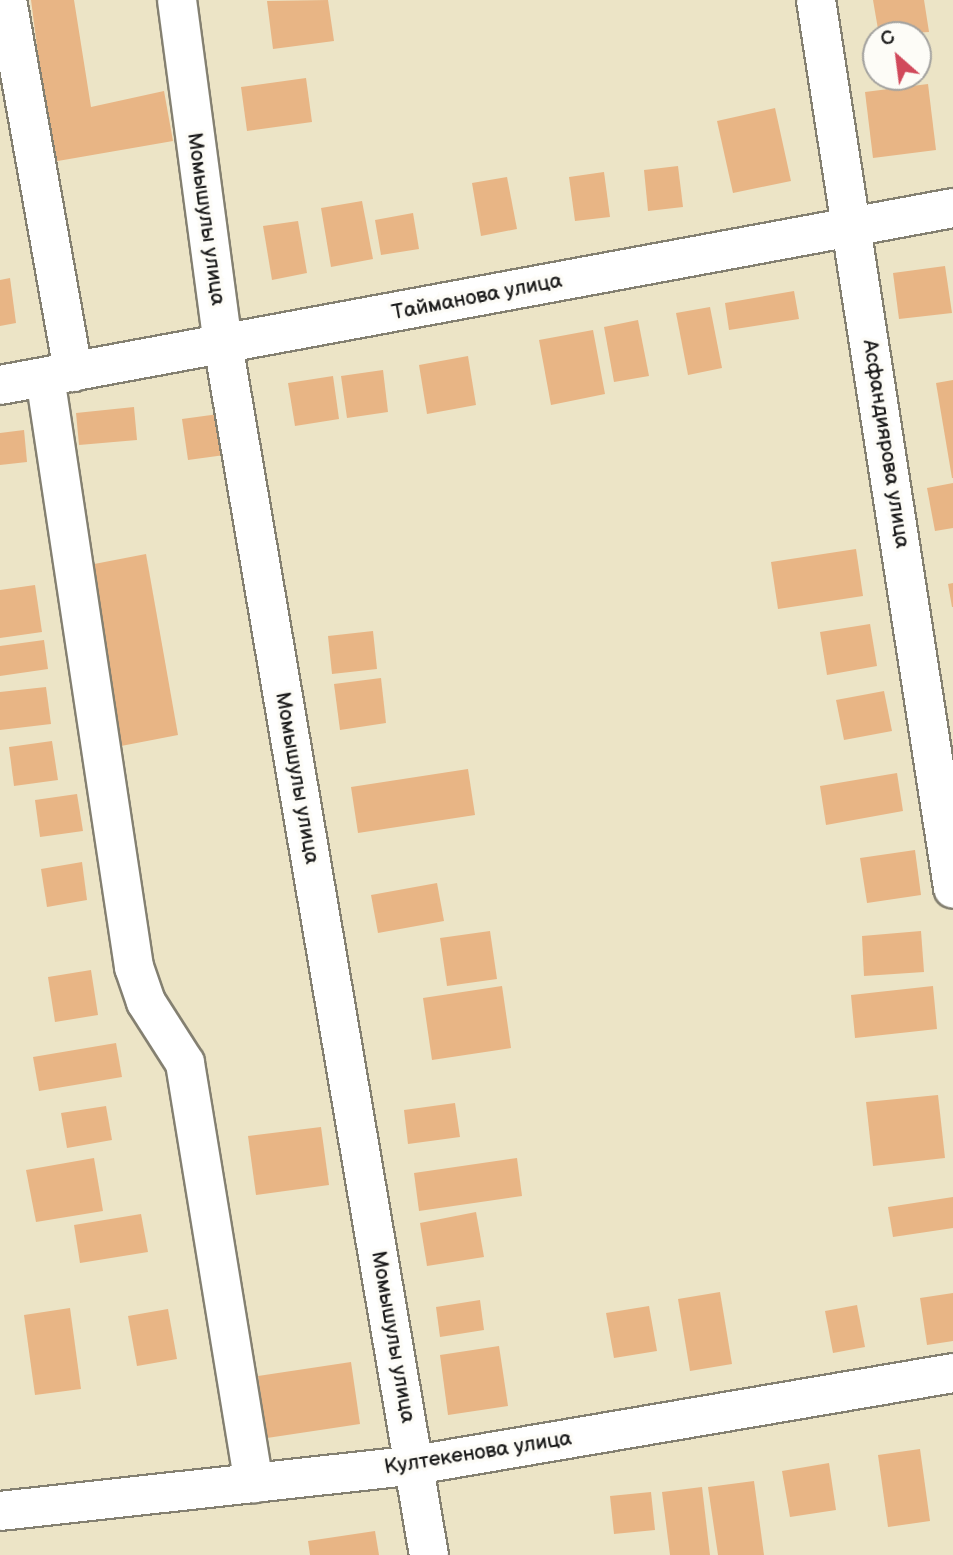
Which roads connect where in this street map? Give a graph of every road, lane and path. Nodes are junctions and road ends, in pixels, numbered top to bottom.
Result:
1 (7, 0) edge
2 (177, 0) edge
3 (816, 0) edge
4 (953, 208) edge
5 (853, 227) junction
6 (223, 344) junction
7 (59, 375) junction
8 (0, 385) edge
9 (953, 888) edge
10 (953, 1373) edge
11 (415, 1465) junction
12 (254, 1483) junction
13 (0, 1511) edge
14 (429, 1555) edge

1 - 7 street
2 - 6 street, Момышулы улица
3 - 5 street, Асфандиярова улица
4 - 5 street, Тайманова улица
5 - 6 street, Тайманова улица
5 - 9 street, Асфандиярова улица
6 - 7 street, Тайманова улица
6 - 11 street, Момышулы улица
7 - 8 street, Тайманова улица
7 - 12 street
10 - 11 street, Култекенова улица
11 - 12 street, Култекенова улица
11 - 14 street, Момышулы улица
12 - 13 street, Култекенова улица

